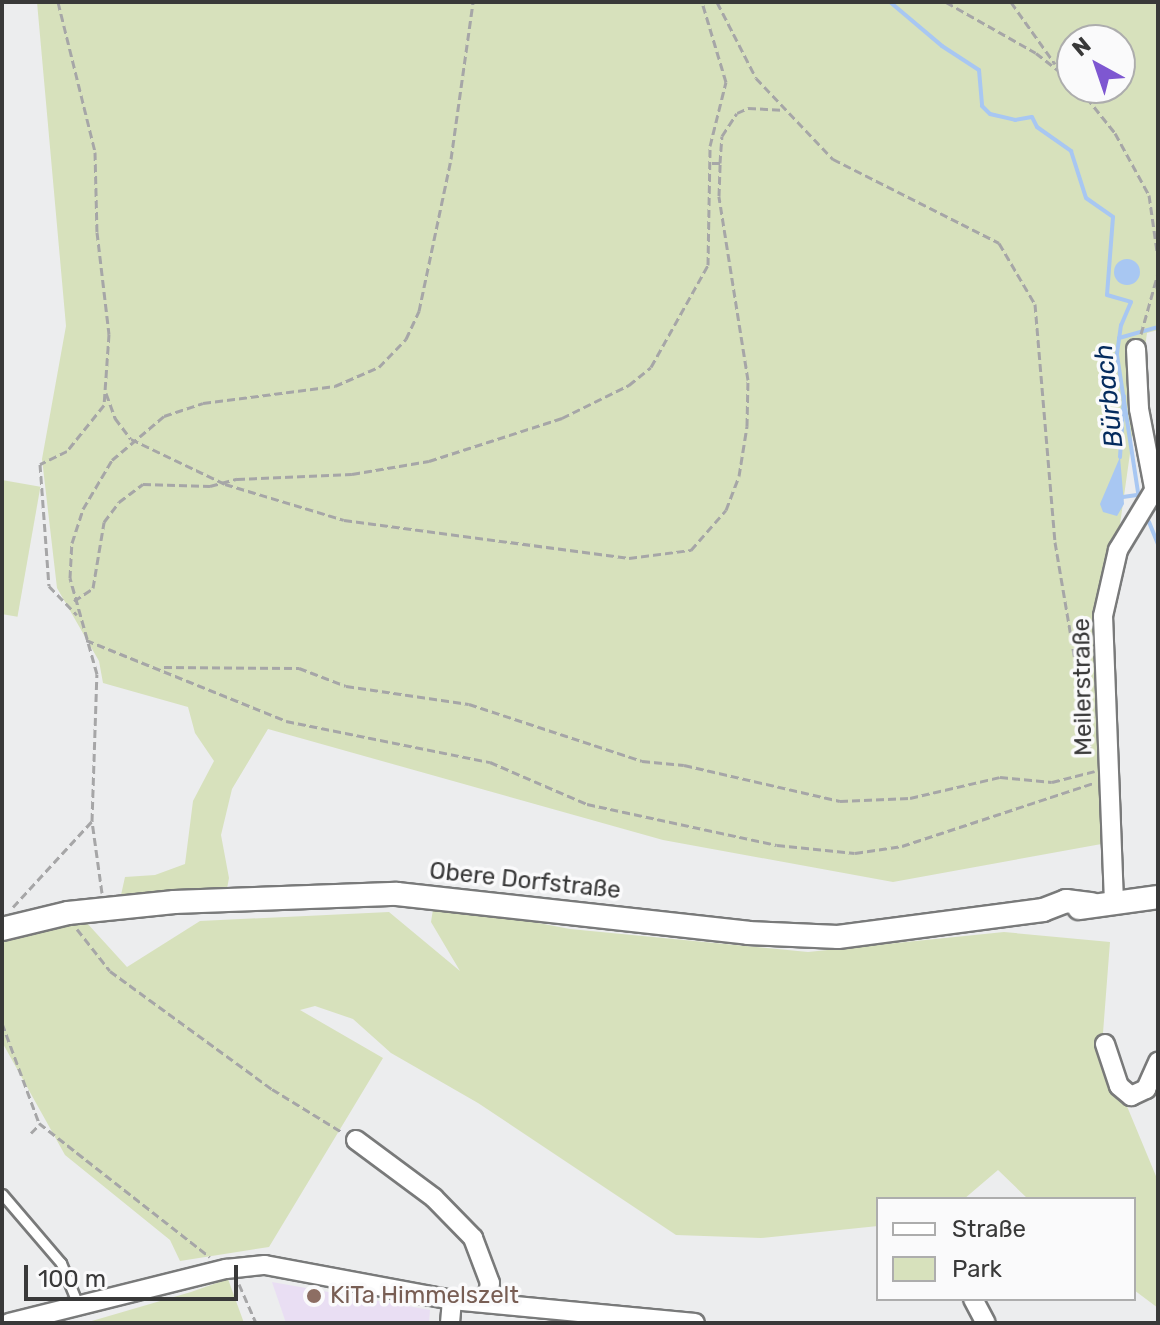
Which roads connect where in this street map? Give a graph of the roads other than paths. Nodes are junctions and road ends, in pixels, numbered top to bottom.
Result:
1 (1136, 349) road end
2 (1156, 486) edge
3 (1158, 897) edge
4 (1103, 903) junction
5 (1158, 909) edge
6 (4, 922) edge
7 (1105, 1044) dead end
8 (1158, 1062) edge
9 (356, 1140) road end
10 (2, 1194) edge
11 (452, 1300) junction
12 (974, 1301) edge
13 (486, 1303) junction
14 (79, 1307) junction
15 (600, 1318) edge
16 (13, 1323) edge
17 (450, 1323) edge
18 (695, 1323) edge
19 (986, 1323) edge

1 - 2 street
2 - 4 street, Meilerstraße
3 - 4 street, Obere Dorfstraße
4 - 5 street, Obere Dorfstraße
4 - 6 street, Obere Dorfstraße
7 - 8 street
9 - 13 street
10 - 14 lane
11 - 13 street
11 - 14 street
11 - 17 street
12 - 19 street
13 - 15 street
14 - 16 street
15 - 18 street

